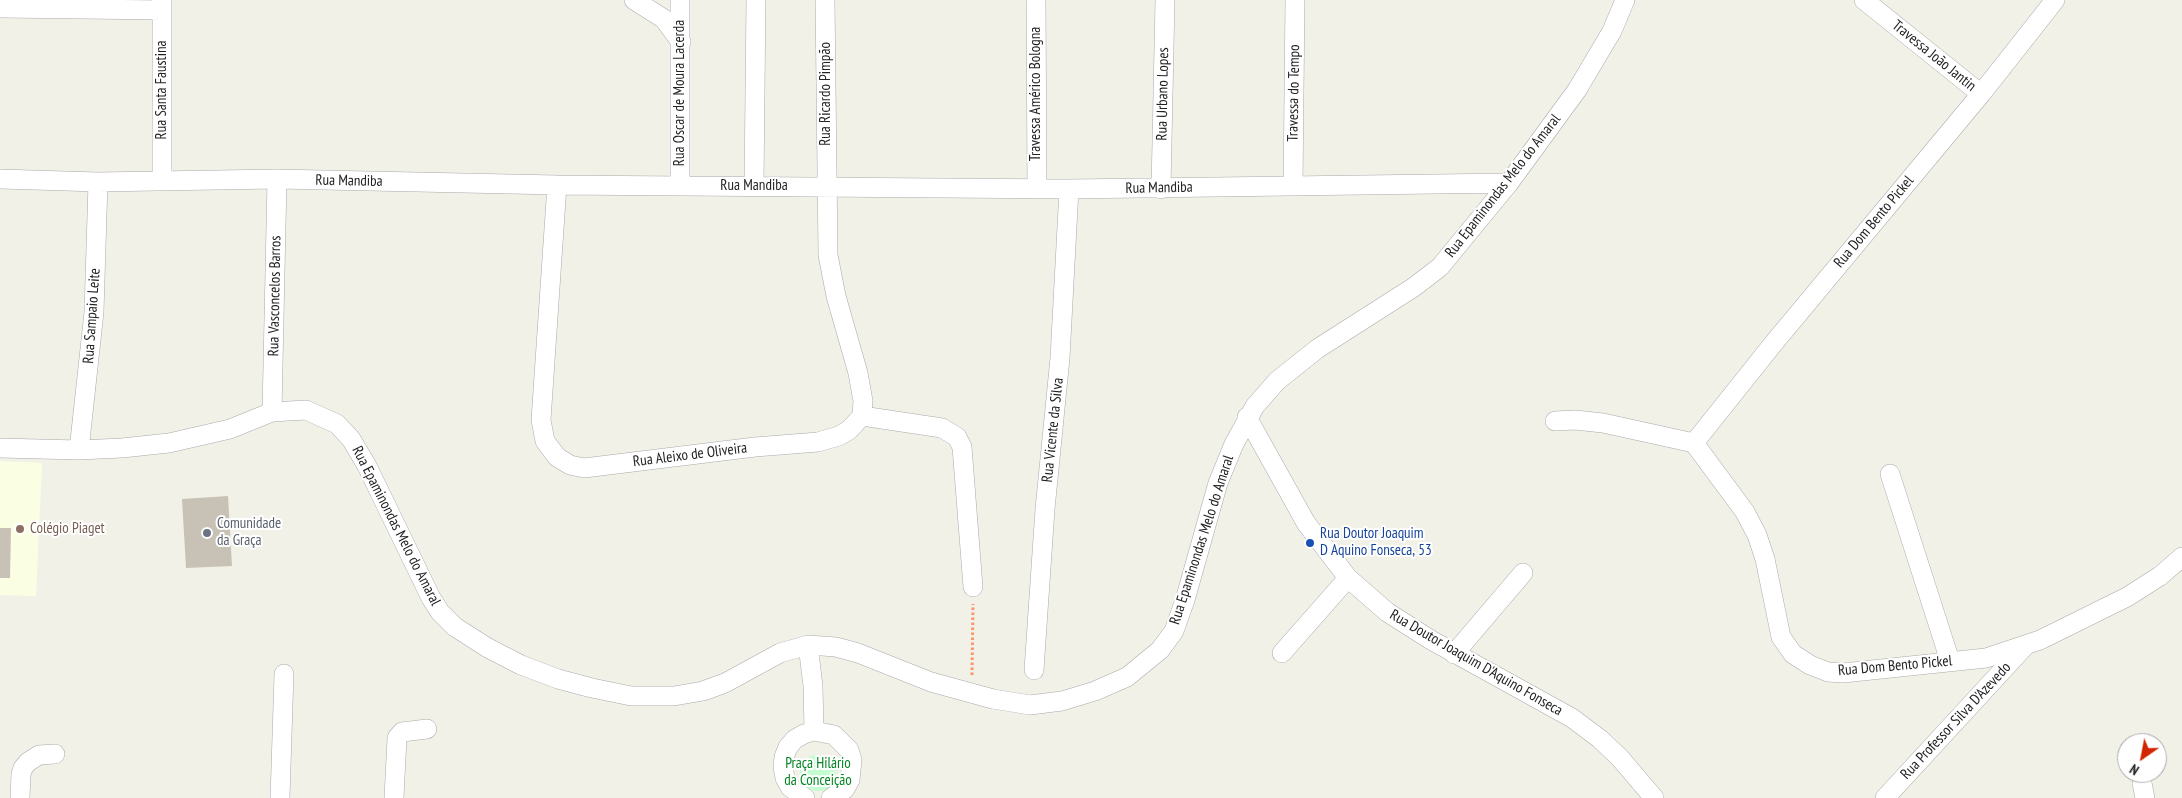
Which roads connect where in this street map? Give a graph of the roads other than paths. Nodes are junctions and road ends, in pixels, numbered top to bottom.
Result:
1 (634, 0) edge
2 (680, 0) edge
3 (756, 0) edge
4 (825, 0) edge
5 (1036, 0) edge
6 (1165, 0) edge
7 (1295, 0) edge
8 (1625, 0) edge
9 (1864, 0) edge
10 (2055, 0) edge
11 (162, 5) edge
12 (0, 8) edge
13 (681, 42) junction
14 (1981, 94) junction
15 (0, 179) edge
16 (277, 179) junction
17 (162, 181) junction
18 (98, 182) junction
19 (1509, 183) junction
20 (557, 185) junction
21 (754, 185) junction
22 (680, 186) junction
23 (1293, 186) junction
24 (826, 187) junction
25 (1037, 188) junction
26 (1069, 189) junction
27 (1161, 189) junction
28 (272, 412) junction
29 (862, 416) junction
30 (1247, 417) junction
31 (1555, 421) dead end
32 (1694, 444) junction
33 (0, 448) edge
34 (79, 450) junction
35 (1890, 474) dead end
36 (2182, 558) edge
37 (1523, 573) dead end
38 (1348, 578) junction
39 (973, 587) road end
40 (808, 644) junction
41 (2028, 644) junction
42 (1282, 652) dead end
43 (1454, 654) junction
44 (1950, 661) junction
45 (1034, 670) dead end
46 (284, 674) dead end
47 (427, 729) dead end
48 (814, 732) junction
49 (55, 754) dead end
50 (20, 798) edge
51 (280, 798) edge
52 (394, 798) edge
53 (805, 798) edge
54 (831, 798) edge
55 (1654, 798) edge
56 (1885, 798) edge

1 - 13 street
2 - 13 street, Rua Oscar de Moura Lacerda
3 - 21 street
4 - 24 street, Rua Ricardo Pimpão
5 - 25 street, Travessa Américo Bologna
6 - 27 street, Rua Urbano Lopes
7 - 23 street, Travessa do Tempo
8 - 19 street, Rua Epaminondas Melo do Amaral
9 - 14 street, Travessa João Jantin
10 - 14 street, Rua Dom Bento Pickel
11 - 12 street
11 - 17 street, Rua Santa Faustina
13 - 22 street, Rua Oscar de Moura Lacerda
14 - 32 street, Rua Dom Bento Pickel
15 - 18 street, Rua Mandiba
16 - 17 street, Rua Mandiba
16 - 20 street, Rua Mandiba
16 - 28 street, Rua Vasconcelos Barros
17 - 18 street, Rua Mandiba
18 - 34 street, Rua Sampaio Leite
19 - 23 street, Rua Mandiba
19 - 30 street, Rua Epaminondas Melo do Amaral
20 - 22 street, Rua Mandiba
20 - 29 street, Rua Aleixo de Oliveira
21 - 22 street, Rua Mandiba
21 - 24 street, Rua Mandiba
23 - 27 street, Rua Mandiba
24 - 25 street, Rua Mandiba
24 - 29 street
25 - 26 street, Rua Mandiba
26 - 27 street, Rua Mandiba
26 - 45 street, Rua Vicente da Silva
28 - 34 street, Rua Epaminondas Melo do Amaral
28 - 40 street, Rua Epaminondas Melo do Amaral
29 - 39 street
30 - 38 street, Rua Doutor Joaquim D'Aquino Fonseca
30 - 40 street, Rua Epaminondas Melo do Amaral
31 - 32 street
32 - 44 street, Rua Dom Bento Pickel
33 - 34 street, Rua Epaminondas Melo do Amaral
35 - 44 street
36 - 41 street, Rua Dom Bento Pickel
37 - 43 street
38 - 42 street
38 - 43 street, Rua Doutor Joaquim D'Aquino Fonseca
40 - 48 street
41 - 44 street, Rua Dom Bento Pickel
41 - 56 street, Rua Professor Silva D'Azevedo
43 - 55 street, Rua Doutor Joaquim D'Aquino Fonseca
46 - 51 street
47 - 52 street
48 - 53 street
48 - 54 street
49 - 50 street

